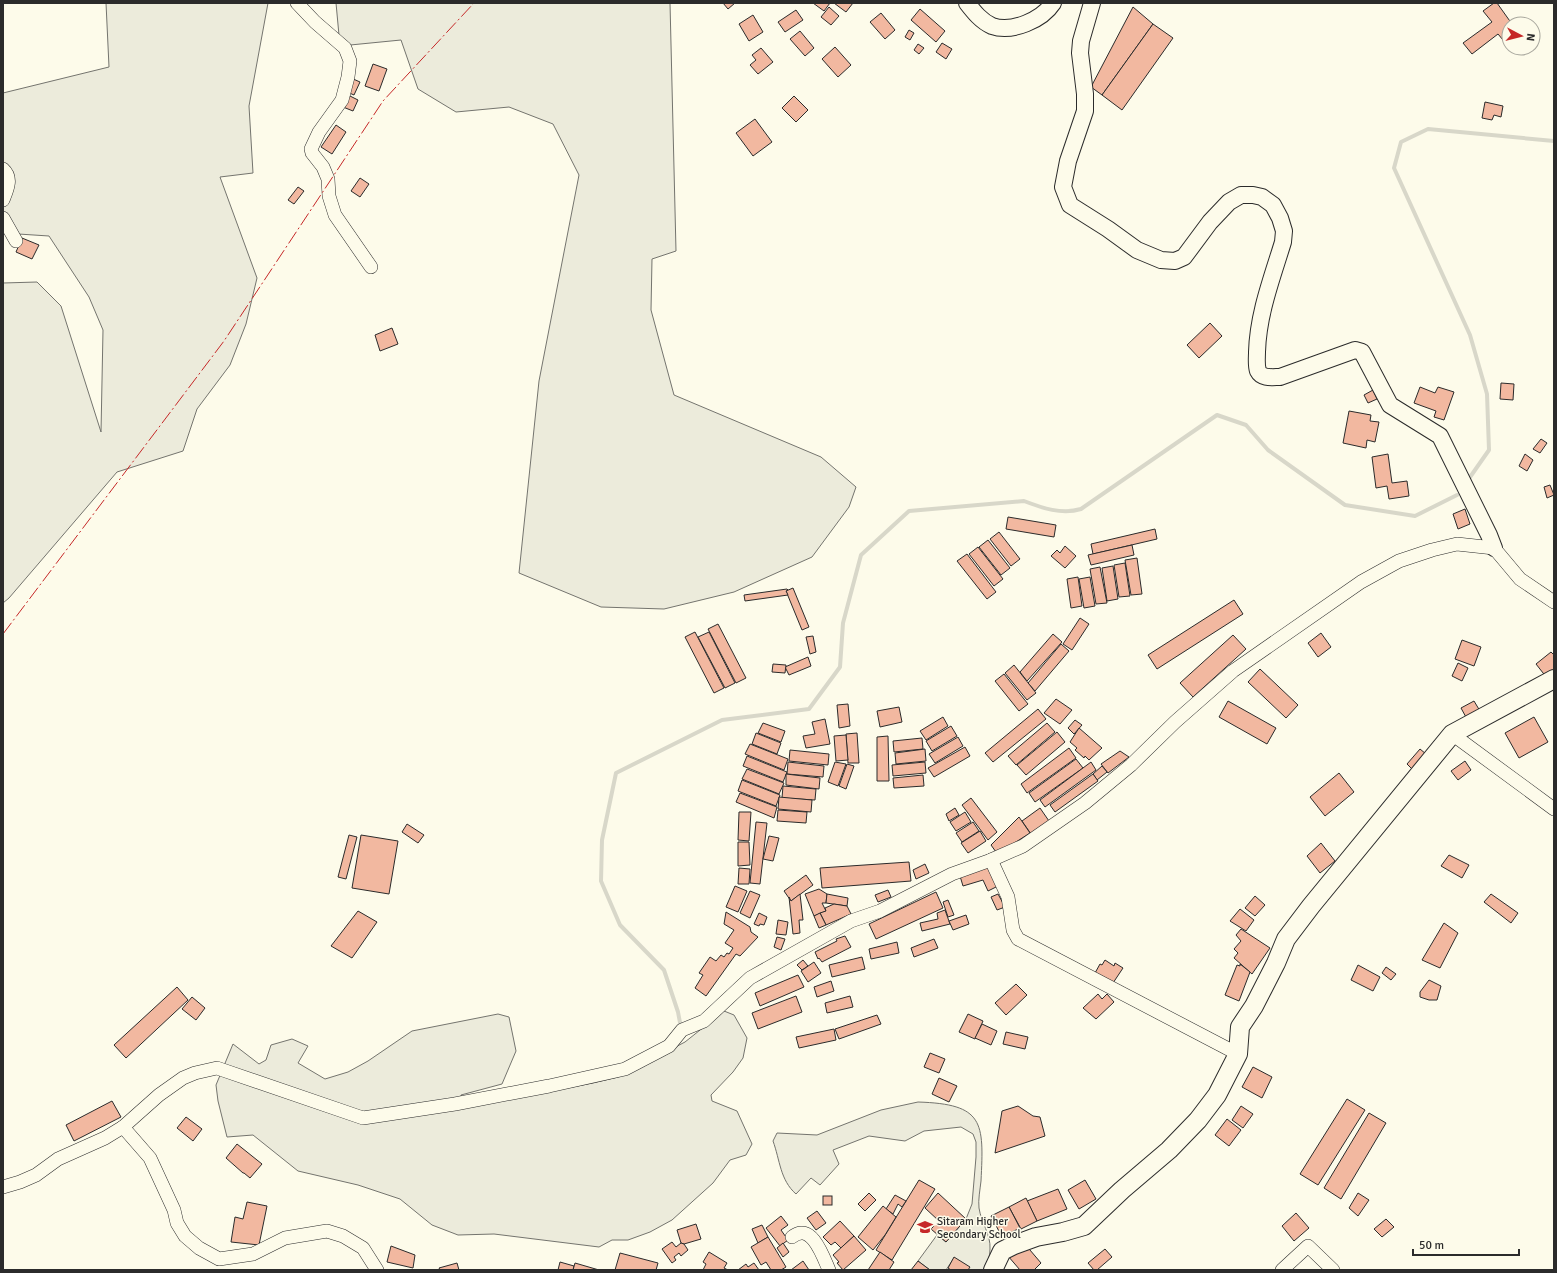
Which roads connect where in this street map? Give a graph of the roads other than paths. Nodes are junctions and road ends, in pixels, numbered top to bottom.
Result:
1 (296, 3) edge
2 (966, 3) edge
3 (1053, 3) edge
4 (1092, 3) edge
5 (3, 169) edge
6 (3, 200) edge
7 (3, 218) edge
8 (16, 241) dead end
9 (370, 267) dead end
10 (1494, 548) junction
11 (1554, 602) edge
12 (1554, 679) edge
13 (1452, 734) junction
14 (1554, 809) edge
15 (991, 860) junction
16 (1238, 1054) junction
17 (122, 1127) junction
18 (3, 1187) edge
19 (792, 1238) dead end
20 (377, 1270) edge
21 (829, 1270) edge
22 (993, 1270) edge
23 (1282, 1270) edge
24 (1332, 1270) edge

1 - 9 street
2 - 3 street
4 - 10 street
5 - 6 street
7 - 8 street
10 - 11 street
10 - 15 street
12 - 13 main road
13 - 14 street
13 - 16 main road
15 - 16 street
15 - 17 street
16 - 22 main road
17 - 18 street
17 - 20 street
19 - 21 street
23 - 24 street

